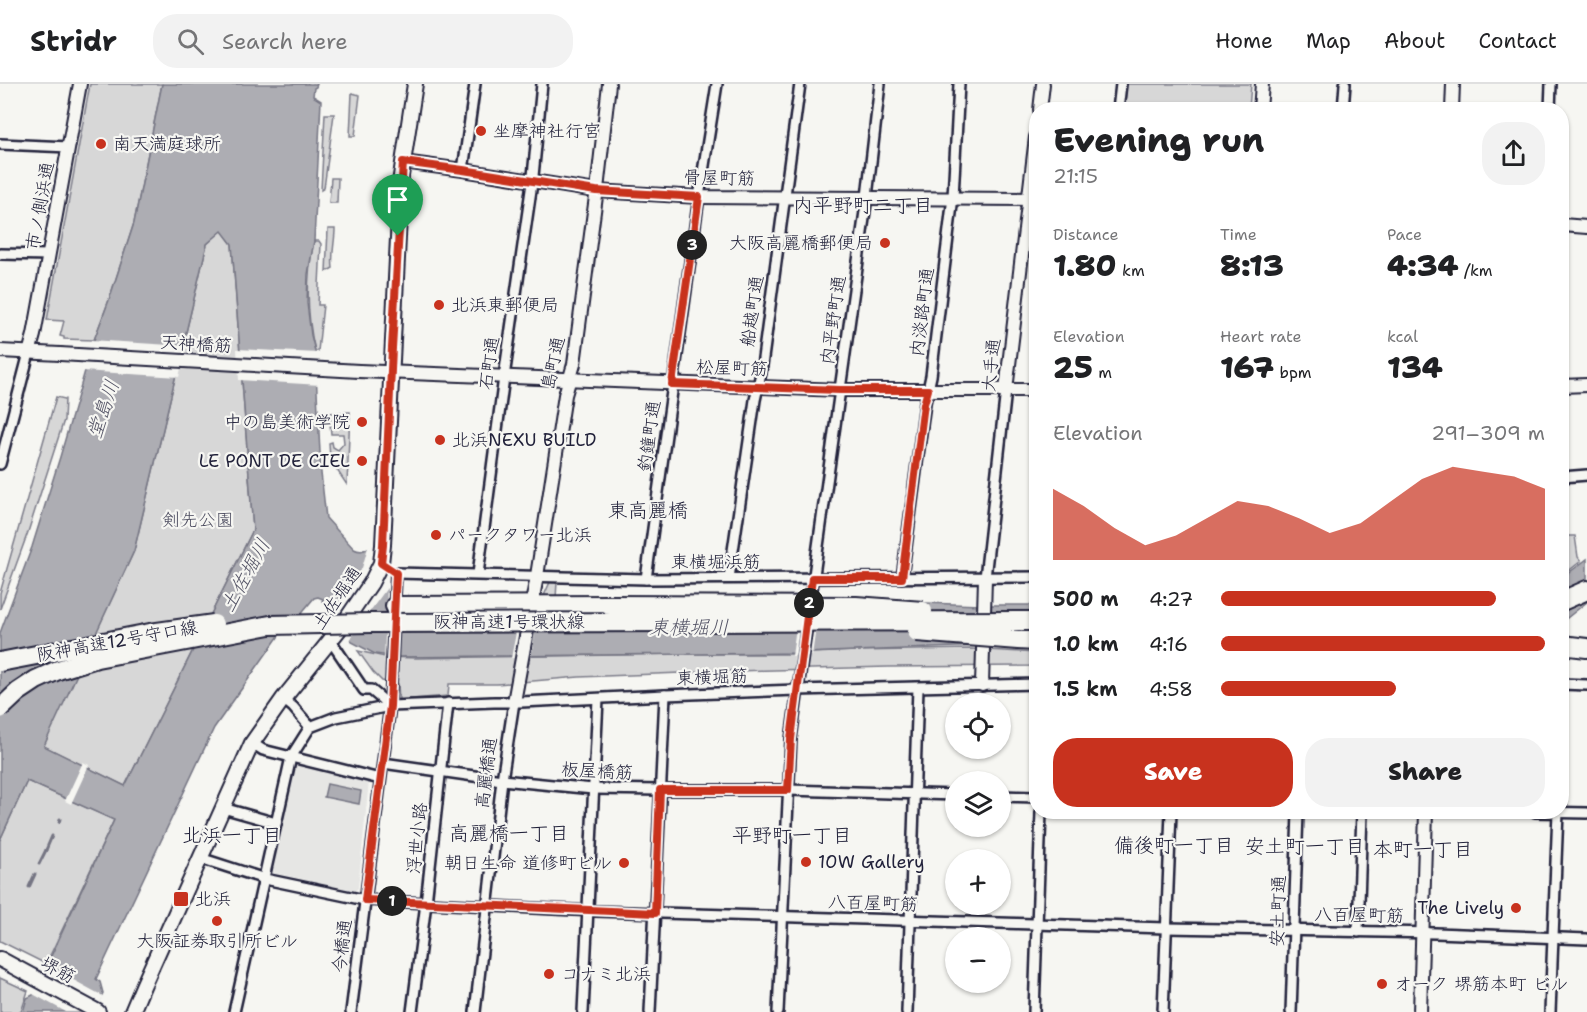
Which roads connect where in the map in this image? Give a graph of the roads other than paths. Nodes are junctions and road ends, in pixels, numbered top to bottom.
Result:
1 (80, 84) edge
2 (415, 84) edge
3 (475, 84) edge
4 (542, 84) edge
5 (609, 84) edge
6 (717, 84) edge
7 (800, 84) edge
8 (880, 84) edge
9 (959, 84) edge
10 (1043, 84) edge
11 (1121, 84) edge
12 (1262, 84) edge
13 (1345, 84) edge
14 (1453, 84) edge
15 (1551, 84) edge
16 (1041, 102) edge
17 (1119, 102) edge
18 (1261, 102) edge
19 (1344, 102) edge
20 (1452, 102) edge
21 (1550, 102) edge
22 (0, 144) edge
23 (69, 147) junction
24 (403, 162) junction
25 (463, 170) junction
26 (532, 181) junction
27 (596, 191) junction
28 (699, 197) junction
29 (785, 197) junction
30 (867, 197) junction
31 (953, 198) junction
32 (1029, 199) edge
33 (1569, 226) edge
34 (1029, 227) edge
35 (1587, 227) edge
36 (0, 254) edge
37 (49, 255) junction
38 (0, 351) edge
39 (29, 352) junction
40 (391, 373) junction
41 (504, 377) junction
42 (569, 380) junction
43 (672, 384) junction
44 (1587, 385) edge
45 (1569, 386) edge
46 (758, 387) junction
47 (840, 390) junction
48 (928, 390) junction
49 (1006, 390) junction
50 (1029, 390) edge
51 (0, 464) edge
52 (1587, 475) edge
53 (1569, 476) edge
54 (382, 556) junction
55 (398, 573) junction
56 (478, 574) junction
57 (537, 576) junction
58 (1029, 577) edge
59 (729, 578) junction
60 (812, 578) junction
61 (902, 578) junction
62 (985, 578) junction
63 (646, 579) junction
64 (1587, 590) edge
65 (395, 597) junction
66 (1569, 598) edge
67 (532, 601) junction
68 (1587, 602) edge
69 (1569, 607) edge
70 (1028, 621) edge
71 (793, 622) junction
72 (270, 626) junction
73 (1029, 640) edge
74 (331, 641) junction
75 (1569, 646) edge
76 (1587, 648) edge
77 (0, 662) edge
78 (1029, 684) edge
79 (1569, 685) edge
80 (982, 686) junction
81 (1587, 686) edge
82 (918, 688) junction
83 (797, 690) junction
84 (665, 695) junction
85 (283, 699) junction
86 (514, 699) junction
87 (598, 699) junction
88 (448, 703) junction
89 (390, 706) junction
90 (0, 709) edge
91 (310, 727) junction
92 (252, 743) junction
93 (291, 757) junction
94 (383, 763) junction
95 (441, 772) junction
96 (380, 779) junction
97 (502, 780) junction
98 (593, 789) junction
99 (660, 790) junction
100 (788, 790) junction
101 (915, 794) junction
102 (945, 795) edge
103 (1011, 796) edge
104 (1029, 797) edge
105 (223, 808) junction
106 (1569, 812) edge
107 (1587, 813) edge
108 (1041, 819) edge
109 (1171, 819) edge
110 (1298, 819) edge
111 (1362, 819) edge
112 (1426, 819) edge
113 (1558, 819) edge
114 (276, 823) junction
115 (200, 858) junction
116 (265, 879) junction
117 (365, 900) junction
118 (426, 903) junction
119 (488, 906) junction
120 (588, 911) junction
121 (655, 913) junction
122 (782, 917) junction
123 (910, 921) junction
124 (1038, 924) junction
125 (1166, 928) junction
126 (1294, 931) junction
127 (1358, 932) junction
128 (1422, 933) junction
129 (1552, 938) junction
130 (1587, 939) edge
131 (0, 959) edge
132 (97, 1012) edge
133 (132, 1012) edge
134 (234, 1012) edge
135 (351, 1012) edge
136 (412, 1012) edge
137 (475, 1012) edge
138 (583, 1012) edge
139 (650, 1012) edge
140 (778, 1012) edge
141 (907, 1012) edge
142 (1034, 1012) edge
143 (1163, 1012) edge
144 (1291, 1012) edge
145 (1420, 1012) edge
146 (1550, 1012) edge

1 - 23 street, 市ノ側浜通
2 - 24 main road, 土佐堀通
3 - 25 street
4 - 26 street, 石町通
5 - 27 street, 島町通
6 - 28 street, 釣鐘町通
7 - 29 street, 船越町通
8 - 30 street, 内平野町通
9 - 31 street, 内淡路町通
10 - 16 street
11 - 17 street
12 - 18 street
13 - 19 street
14 - 20 street
15 - 21 street
22 - 23 street
23 - 37 street, 市ノ側浜通
24 - 25 street, 骨屋町筋
24 - 40 main road, 土佐堀通
25 - 26 street, 骨屋町筋
26 - 27 street, 骨屋町筋
26 - 41 street, 石町通
27 - 28 street, 骨屋町筋
27 - 42 street, 島町通
28 - 29 street, 骨屋町筋
28 - 43 street, 釣鐘町通
29 - 30 street, 骨屋町筋
29 - 46 street, 船越町通
30 - 31 street, 骨屋町筋
30 - 47 street, 内平野町通
31 - 32 street, 骨屋町筋
31 - 48 street, 内淡路町通
33 - 35 street
34 - 49 street, 大手通
36 - 37 street
37 - 39 street, 市ノ側浜通
38 - 39 street, 天神橋筋
39 - 40 street, 天神橋筋, bridge
39 - 51 street
40 - 41 street, 松屋町筋
40 - 54 main road, 土佐堀通
41 - 42 street, 松屋町筋
41 - 56 street, 石町通
42 - 43 street, 松屋町筋
42 - 57 street, 島町通
43 - 46 street, 松屋町筋
43 - 63 street, 釣鐘町通
44 - 45 street
46 - 47 street, 松屋町筋
46 - 59 street, 船越町通
47 - 48 street, 松屋町筋
47 - 60 street, 内平野町通
48 - 49 street, 松屋町筋
48 - 61 street, 内淡路町通
49 - 50 street, 松屋町筋
49 - 62 street, 大手通
52 - 53 street
54 - 55 street
54 - 74 main road, 土佐堀通
55 - 56 street, 東横堀浜筋
55 - 65 street
56 - 57 street, 東横堀浜筋
57 - 63 street, 東横堀浜筋
57 - 67 street, 高麗橋通
58 - 62 street, 東横堀浜筋
59 - 60 street, 東横堀浜筋
59 - 63 street, 東横堀浜筋
60 - 61 street, 東横堀浜筋
60 - 83 street, 内平野町通, bridge
61 - 62 street, 東横堀浜筋
62 - 80 street, 大手通, bridge
64 - 66 highway
65 - 67 highway
65 - 89 street, 今橋通
67 - 70 highway, bridge
67 - 86 street, 高麗橋通
68 - 69 highway
70 - 71 highway, 阪神高速1号環状線, bridge
71 - 72 highway, 阪神高速1号環状線, bridge
71 - 73 highway, bridge
72 - 77 highway, 阪神高速12号守口線, bridge
72 - 90 highway, 阪神高速1号環状線, bridge
74 - 85 main road, 土佐堀通
74 - 89 street
75 - 76 highway
78 - 80 street, 東横堀筋
79 - 81 street
80 - 82 street, 東横堀筋
82 - 83 street, 東横堀筋
82 - 101 street
83 - 84 street, 東横堀筋
83 - 100 street, 内平野町通
84 - 87 street, 東横堀筋
84 - 99 street
85 - 91 street
85 - 92 main road, 土佐堀通
86 - 87 street, 東横堀筋
86 - 88 street, 東横堀筋
86 - 97 street, 高麗橋通
87 - 98 street
88 - 89 street, 東横堀筋
88 - 95 street, 浮世小路
89 - 91 street, 東横堀筋
89 - 94 street, 今橋通
91 - 93 street
92 - 93 street
92 - 105 main road, 土佐堀通
93 - 96 street
93 - 114 street
94 - 95 street, 板屋橋筋
94 - 96 street, 今橋通
95 - 97 street, 板屋橋筋
95 - 118 street, 浮世小路
96 - 117 street, 今橋通
97 - 98 street, 板屋橋筋
97 - 119 street, 高麗橋通
98 - 99 street, 板屋橋筋
98 - 120 street
99 - 100 street, 板屋橋筋
99 - 121 street
100 - 101 street, 板屋橋筋
100 - 122 street, 内平野町通
101 - 102 street, 板屋橋筋
101 - 123 street
103 - 104 street
105 - 114 street
105 - 115 main road, 土佐堀通
106 - 107 street
108 - 124 street
109 - 125 street
110 - 126 street, 安土町通
111 - 127 street
112 - 128 street
113 - 129 street
114 - 116 street
115 - 116 street, 八百屋町筋
115 - 133 main road, 土佐堀通
116 - 117 street, 八百屋町筋
116 - 134 street
117 - 118 street, 八百屋町筋
117 - 135 street, 今橋通
118 - 119 street, 八百屋町筋
118 - 136 street, 浮世小路
119 - 120 street, 八百屋町筋
119 - 137 street, 高麗橋通
120 - 121 street, 八百屋町筋
120 - 138 street
121 - 122 street, 八百屋町筋
121 - 139 street
122 - 123 street, 八百屋町筋
122 - 140 street, 内平野町通
123 - 124 street, 八百屋町筋
123 - 141 street
124 - 125 street, 八百屋町筋
124 - 142 street
125 - 126 street, 八百屋町筋
125 - 143 street
126 - 127 street, 八百屋町筋
126 - 144 street, 安土町通
127 - 128 street, 八百屋町筋
128 - 129 street, 八百屋町筋
128 - 145 street
129 - 130 street, 八百屋町筋
129 - 146 street
131 - 132 main road, 堺筋

